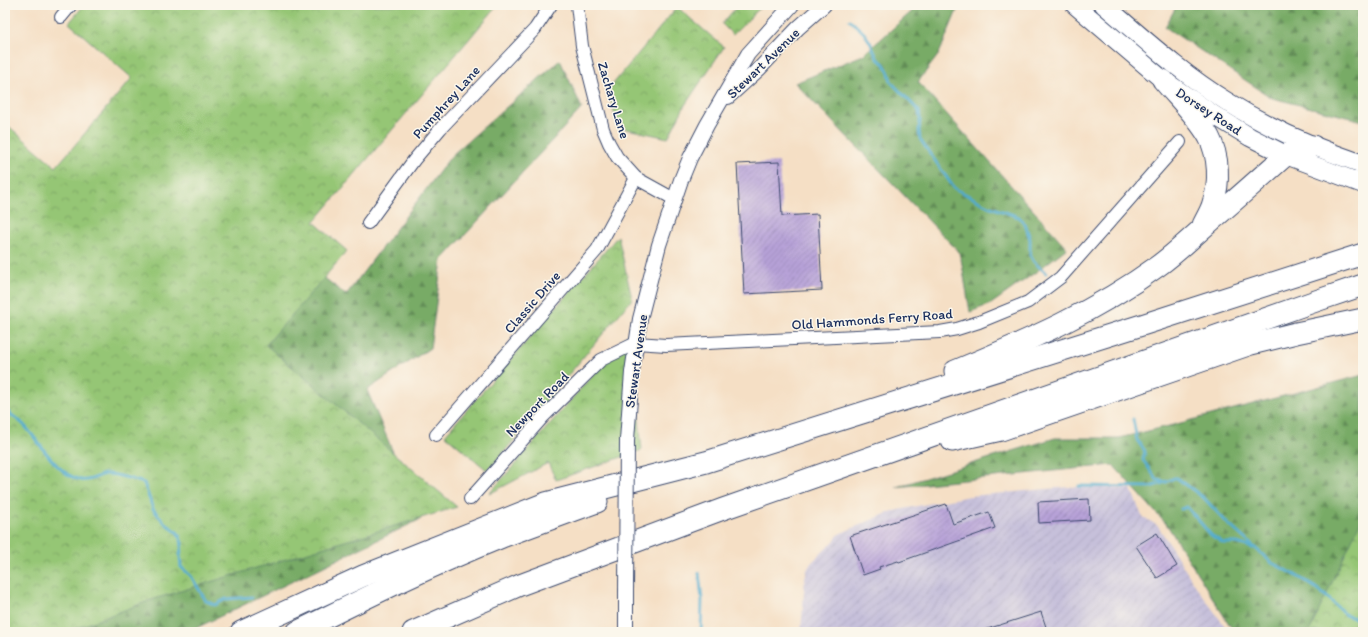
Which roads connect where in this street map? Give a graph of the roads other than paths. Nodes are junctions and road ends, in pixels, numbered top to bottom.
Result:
1 (71, 5) edge
2 (551, 5) edge
3 (577, 5) edge
4 (792, 5) edge
5 (824, 5) edge
6 (1075, 5) edge
7 (1104, 5) edge
8 (61, 16) dead end
9 (1163, 80) junction
10 (719, 105) junction
11 (1180, 142) dead end
12 (1313, 146) junction
13 (1286, 155) junction
14 (1363, 164) edge
15 (636, 178) junction
16 (1363, 184) edge
17 (674, 199) junction
18 (368, 223) dead end
19 (1201, 230) junction
20 (1363, 250) edge
21 (1363, 254) edge
22 (1302, 274) junction
23 (1363, 285) edge
24 (1363, 319) edge
25 (636, 343) junction
26 (831, 423) junction
27 (436, 434) dead end
28 (706, 462) junction
29 (843, 467) junction
30 (470, 499) dead end
31 (241, 632) edge
32 (297, 632) edge
33 (413, 632) edge
34 (626, 632) edge

1 - 8 street
2 - 18 street, Pumphrey Lane
3 - 15 street, Zachary Lane
4 - 10 street, Stewart Avenue
5 - 10 street, Stewart Avenue
6 - 9 main road, Dorsey Road
7 - 12 main road, Dorsey Road
9 - 13 main road, Dorsey Road
9 - 19 highway
10 - 17 street, Stewart Avenue
11 - 25 street, Old Hammonds Ferry Road
12 - 13 highway
12 - 14 main road, Dorsey Road
13 - 16 main road, Dorsey Road
13 - 19 highway
15 - 17 street, Zachary Lane
15 - 27 street, Classic Drive
17 - 25 street, Stewart Avenue
19 - 26 highway
20 - 22 highway
21 - 22 highway
22 - 26 highway
23 - 29 highway
24 - 29 highway
25 - 30 street, Newport Road
25 - 34 street, Stewart Avenue, bridge
26 - 28 highway
28 - 31 highway
28 - 32 highway
29 - 33 highway

